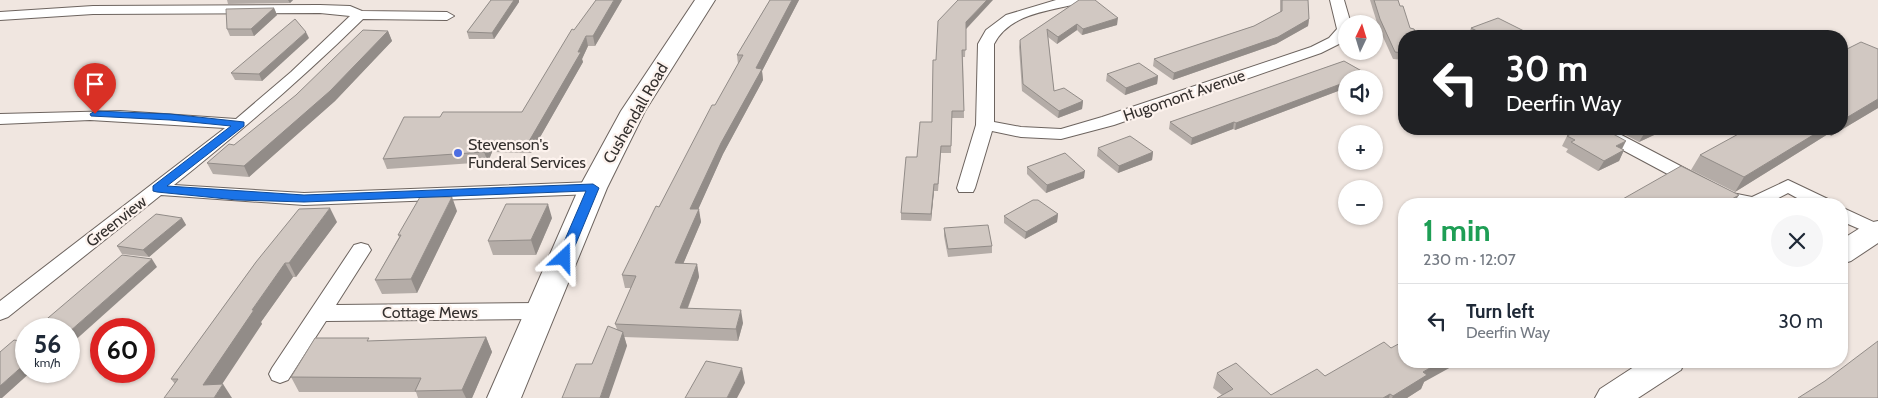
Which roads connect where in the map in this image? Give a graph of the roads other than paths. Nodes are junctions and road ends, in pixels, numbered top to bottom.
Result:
1 (705, 0) edge
2 (1075, 0) edge
3 (1337, 0) edge
4 (355, 13) junction
5 (0, 16) edge
6 (447, 16) dead end
7 (0, 119) edge
8 (240, 124) junction
9 (985, 124) junction
10 (1607, 135) edge
11 (593, 188) junction
12 (966, 188) dead end
13 (157, 189) junction
14 (1727, 198) edge
15 (1764, 198) edge
16 (1811, 198) edge
17 (1848, 216) edge
18 (1877, 231) edge
19 (361, 250) dead end
20 (1848, 250) edge
21 (541, 311) junction
22 (0, 312) edge
23 (320, 313) junction
24 (1658, 368) edge
25 (280, 374) dead end
26 (504, 398) edge
27 (1612, 398) edge

1 - 11 main road, Cushendall Road
2 - 9 street
3 - 9 street, Hugomont Avenue
4 - 5 street
4 - 6 street
4 - 8 street, Greenview
7 - 8 street
8 - 13 street, Greenview
9 - 12 street
10 - 14 street
11 - 13 street
11 - 21 main road, Cushendall Road
13 - 22 street, Greenview
15 - 16 street
17 - 18 street
18 - 20 main road
19 - 23 street
21 - 23 street, Cottage Mews
21 - 26 main road, Cushendall Road
23 - 25 street
24 - 27 main road

